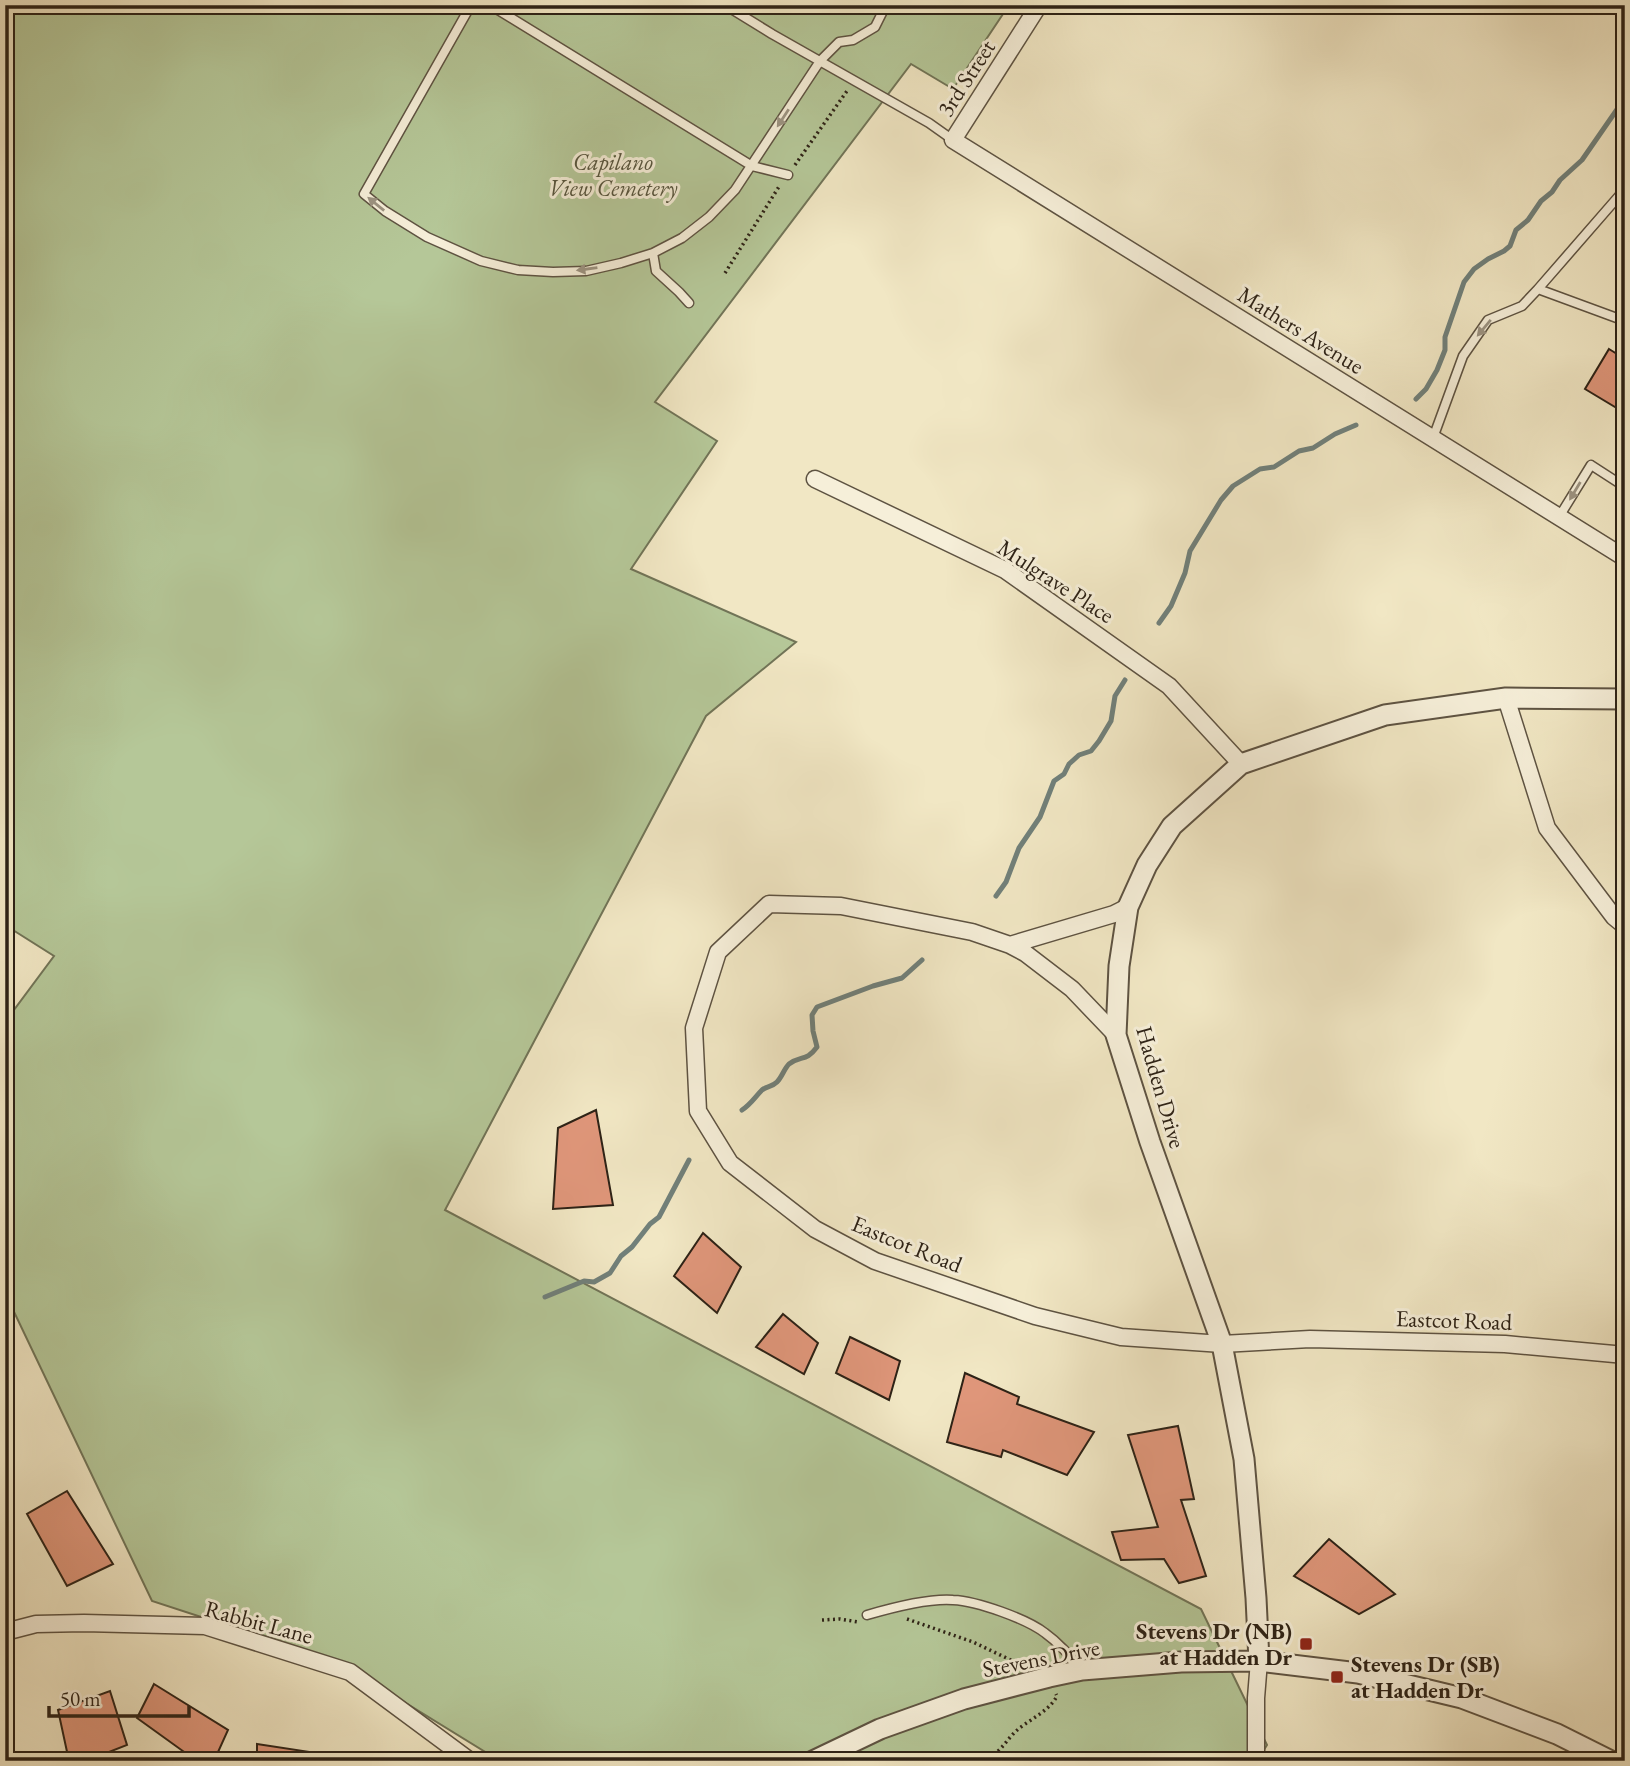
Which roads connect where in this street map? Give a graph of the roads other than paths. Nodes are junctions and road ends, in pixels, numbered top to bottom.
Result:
1 (471, 5) edge
2 (490, 5) edge
3 (725, 5) edge
4 (886, 5) edge
5 (1039, 5) edge
6 (820, 61) junction
7 (953, 140) junction
8 (752, 166) junction
9 (788, 175) road end
10 (1625, 189) edge
11 (653, 253) junction
12 (1538, 289) junction
13 (689, 303) dead end
14 (1625, 321) edge
15 (1433, 438) junction
16 (815, 479) dead end
17 (1625, 487) edge
18 (1559, 517) junction
19 (1625, 558) edge
20 (1506, 698) junction
21 (1625, 699) edge
22 (1241, 764) junction
23 (1128, 907) junction
24 (1625, 926) edge
25 (1010, 945) junction
26 (1116, 1035) junction
27 (1222, 1344) junction
28 (1625, 1355) edge
29 (866, 1619) road end
30 (5, 1632) edge
31 (1259, 1661) junction
32 (1082, 1670) junction
33 (470, 1761) edge
34 (813, 1761) edge
35 (1256, 1761) edge
36 (1611, 1761) edge

11 -> 1 lane
2 - 8 lane
3 - 6 lane
4 - 6 lane
5 - 7 street, 3rd Street
6 - 7 lane
6 -> 8 lane
7 - 15 street, Mathers Avenue
8 - 9 lane
8 - 11 lane
10 - 12 lane
11 - 13 lane
12 - 14 lane
12 -> 15 lane
15 - 18 street, Mathers Avenue
16 - 22 street, Mulgrave Place
17 -> 18 lane
18 - 19 street, Mathers Avenue
20 - 21 street, Hadden Drive
20 - 22 street, Hadden Drive
20 - 24 street
22 - 23 street, Hadden Drive
23 - 25 street
23 - 26 street, Hadden Drive
25 - 26 street, Eastcot Road
25 - 27 street, Eastcot Road
26 - 27 street, Hadden Drive
27 - 28 street, Eastcot Road
27 - 31 street, Hadden Drive
29 - 32 lane
30 - 33 street, Rabbit Lane
31 - 32 street, Stevens Drive
31 - 35 street, Hadden Drive
31 - 36 street, Stevens Drive
32 - 34 street, Stevens Drive

